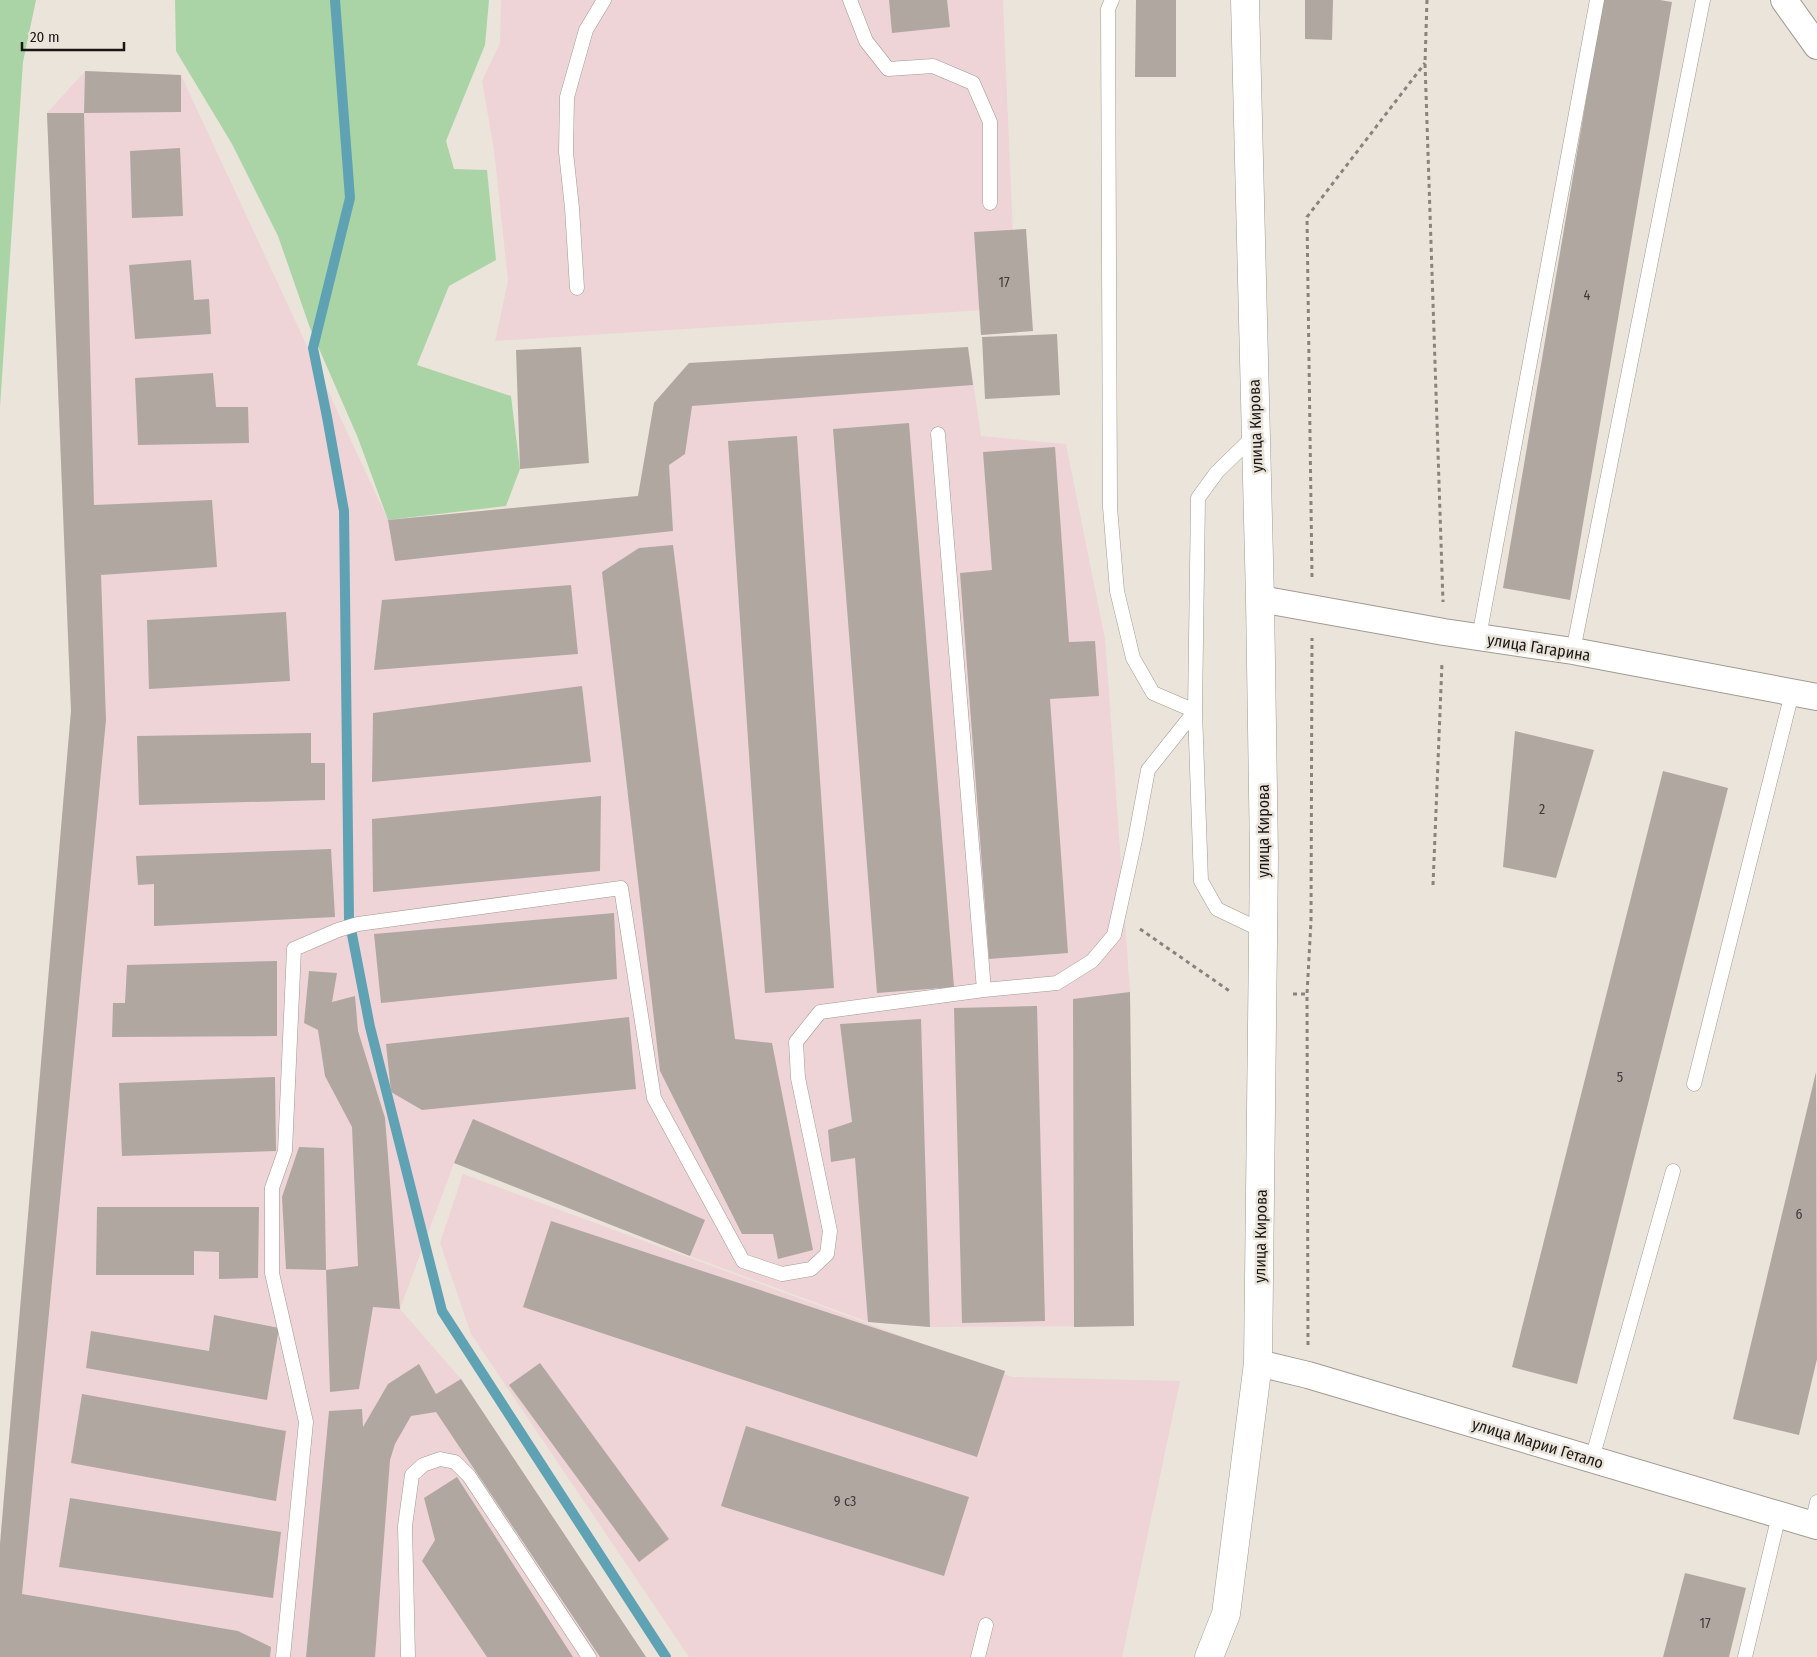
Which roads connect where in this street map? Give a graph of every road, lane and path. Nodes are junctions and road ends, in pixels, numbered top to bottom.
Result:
1 (604, 0) edge
2 (850, 0) edge
3 (1112, 0) edge
4 (1245, 0) edge
5 (1427, 0) edge
6 (1596, 0) edge
7 (1702, 0) edge
8 (1784, 0) edge
9 (1817, 46) edge
10 (1425, 63) junction
11 (990, 203) dead end
12 (577, 288) dead end
13 (938, 434) dead end
14 (1255, 435) junction
15 (1260, 599) junction
16 (1312, 608) junction
17 (1444, 632) junction
18 (1479, 637) junction
19 (1573, 651) junction
20 (1804, 695) edge
21 (1195, 711) junction
22 (1434, 885) dead end
23 (1118, 914) junction
24 (1263, 931) junction
25 (984, 990) junction
26 (1263, 993) junction
27 (1307, 994) junction
28 (1694, 1084) dead end
29 (1673, 1171) dead end
30 (1258, 1363) junction
31 (1308, 1375) junction
32 (1592, 1459) junction
33 (1779, 1515) junction
34 (1815, 1517) edge
35 (986, 1624) dead end
36 (283, 1657) edge
37 (408, 1657) edge
38 (589, 1657) edge
39 (978, 1657) edge
40 (1209, 1657) edge
41 (1746, 1657) edge

1 - 12 lane
2 - 11 lane
3 - 21 lane
4 - 14 main road, улица Кирова
5 - 10 path
6 - 18 lane
7 - 19 lane
8 - 9 street
10 - 16 path
10 - 17 path
13 - 25 lane
14 - 15 main road, улица Кирова
14 - 21 lane
15 - 16 street, улица Гагарина
15 - 24 main road, улица Кирова
16 - 17 street, улица Гагарина
16 - 27 path
17 - 18 street, улица Гагарина
17 - 22 path
18 - 19 street, улица Гагарина
19 - 20 street, улица Гагарина
20 - 28 lane
21 - 23 lane
21 - 24 lane
23 - 25 lane
23 - 26 path
24 - 26 main road, улица Кирова
25 - 36 lane
26 - 27 path
26 - 30 main road, улица Кирова
27 - 31 path
29 - 32 lane
30 - 31 street, улица Марии Гетало
30 - 40 main road, улица Кирова
31 - 32 street, улица Марии Гетало
32 - 33 street, улица Марии Гетало
33 - 34 street, улица Марии Гетало
33 - 41 lane
35 - 39 lane
37 - 38 lane

